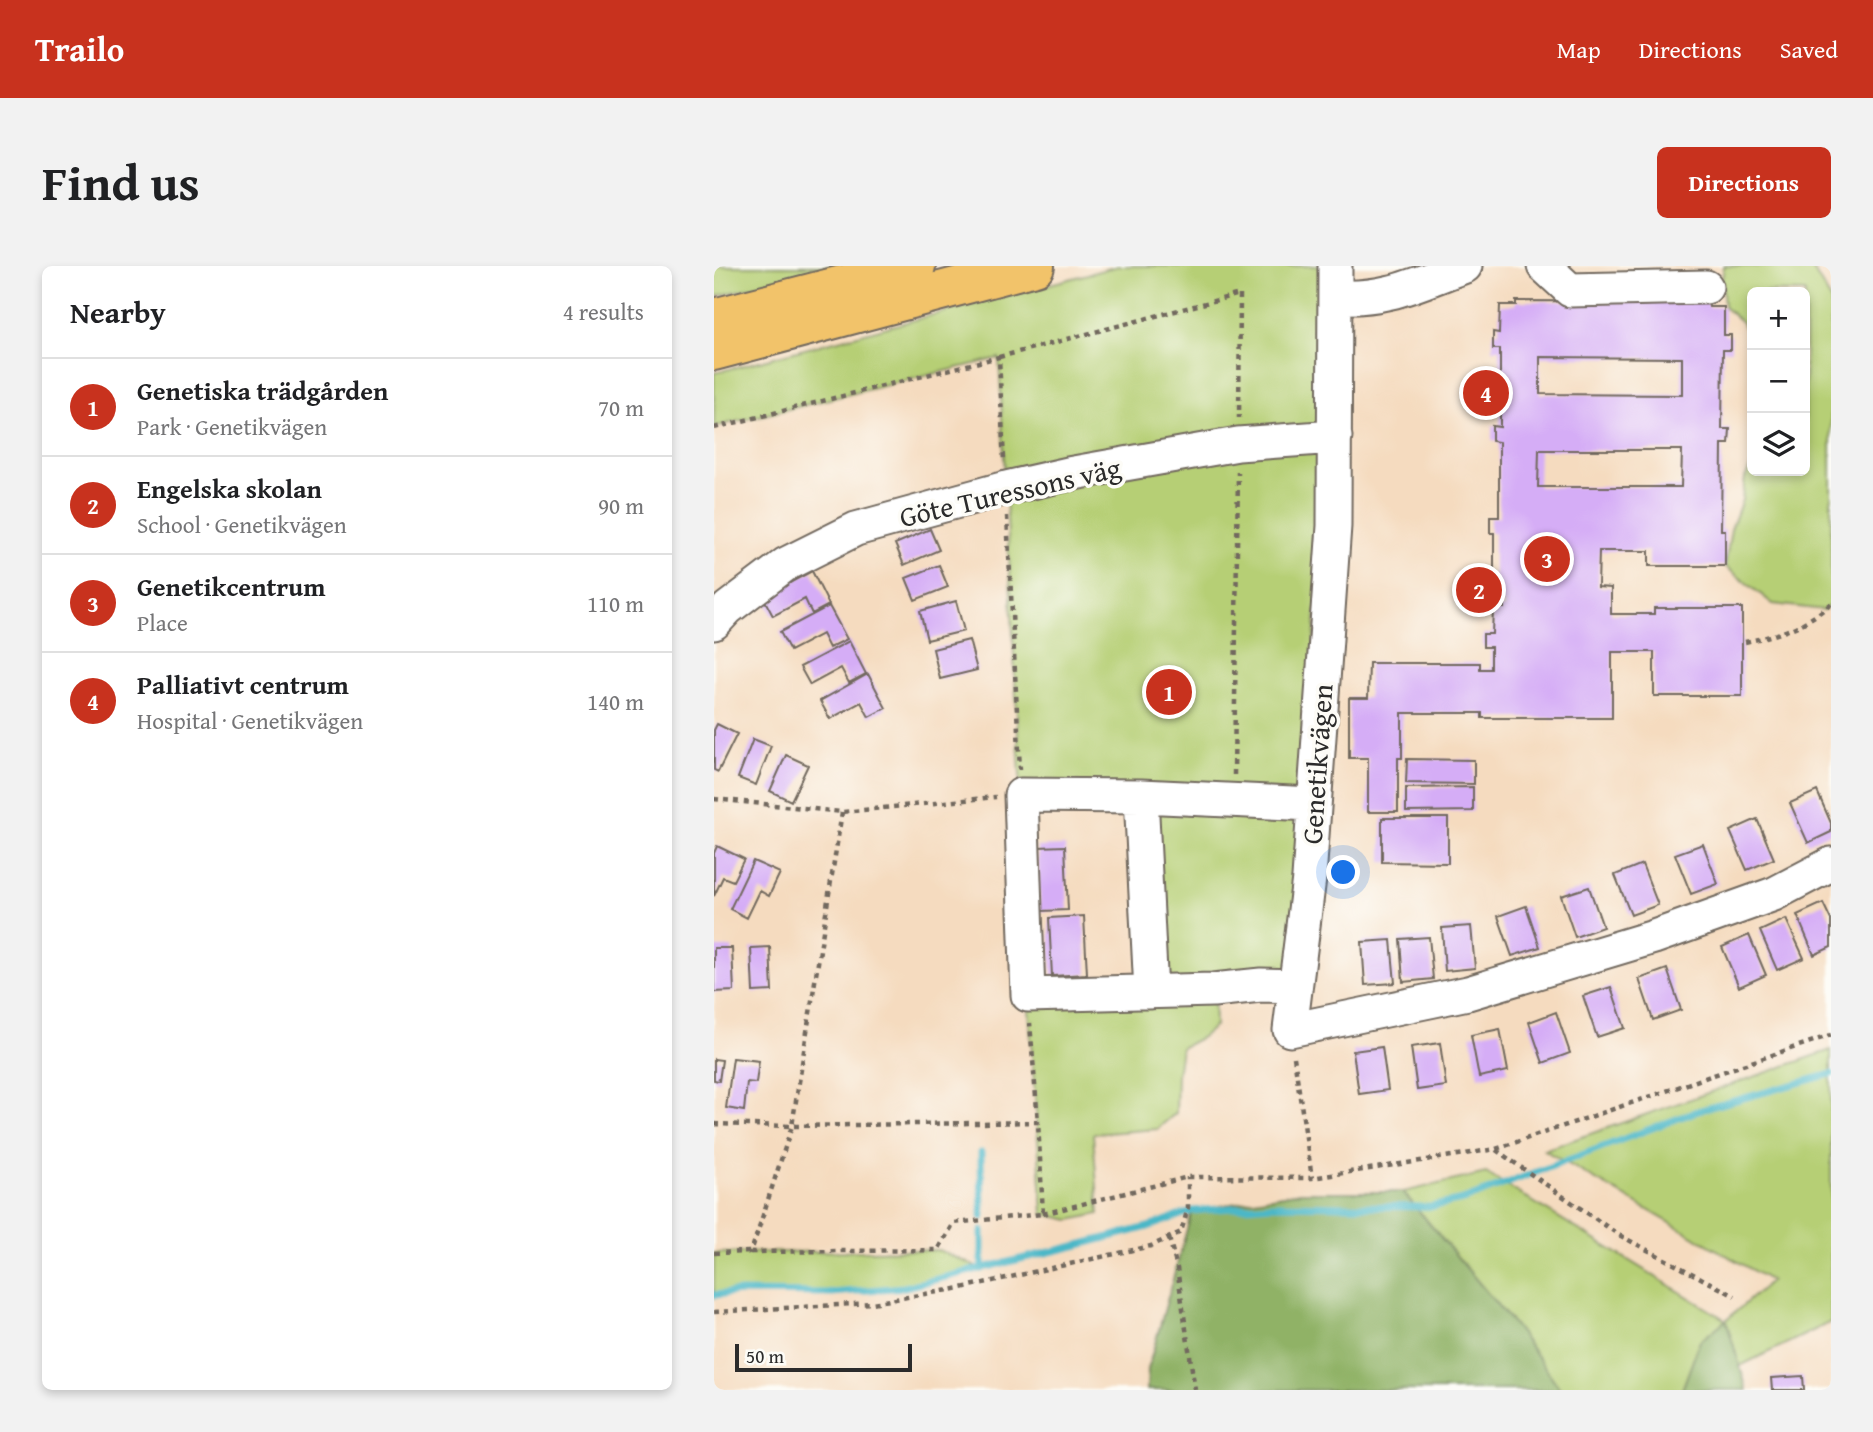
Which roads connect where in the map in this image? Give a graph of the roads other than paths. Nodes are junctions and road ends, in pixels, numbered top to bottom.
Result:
1 (916, 266) edge
2 (1035, 266) edge
3 (1465, 266) edge
4 (1544, 266) edge
5 (1335, 282) edge
6 (1706, 287) dead end
7 (714, 318) edge
8 (714, 351) edge
9 (1342, 451) junction
10 (714, 623) edge
11 (1141, 796) junction
12 (1313, 804) junction
13 (1831, 864) edge
14 (1295, 986) junction
15 (1151, 992) junction

1 - 7 main road
2 - 8 main road
3 - 5 street
4 - 6 street
5 - 9 street, Genetikvägen
9 - 10 street, Göte Turessons väg
9 - 12 street, Genetikvägen
11 - 12 street
11 - 15 street
11 - 15 street
12 - 14 street, Genetikvägen
13 - 14 street, Genetikvägen
14 - 15 street

